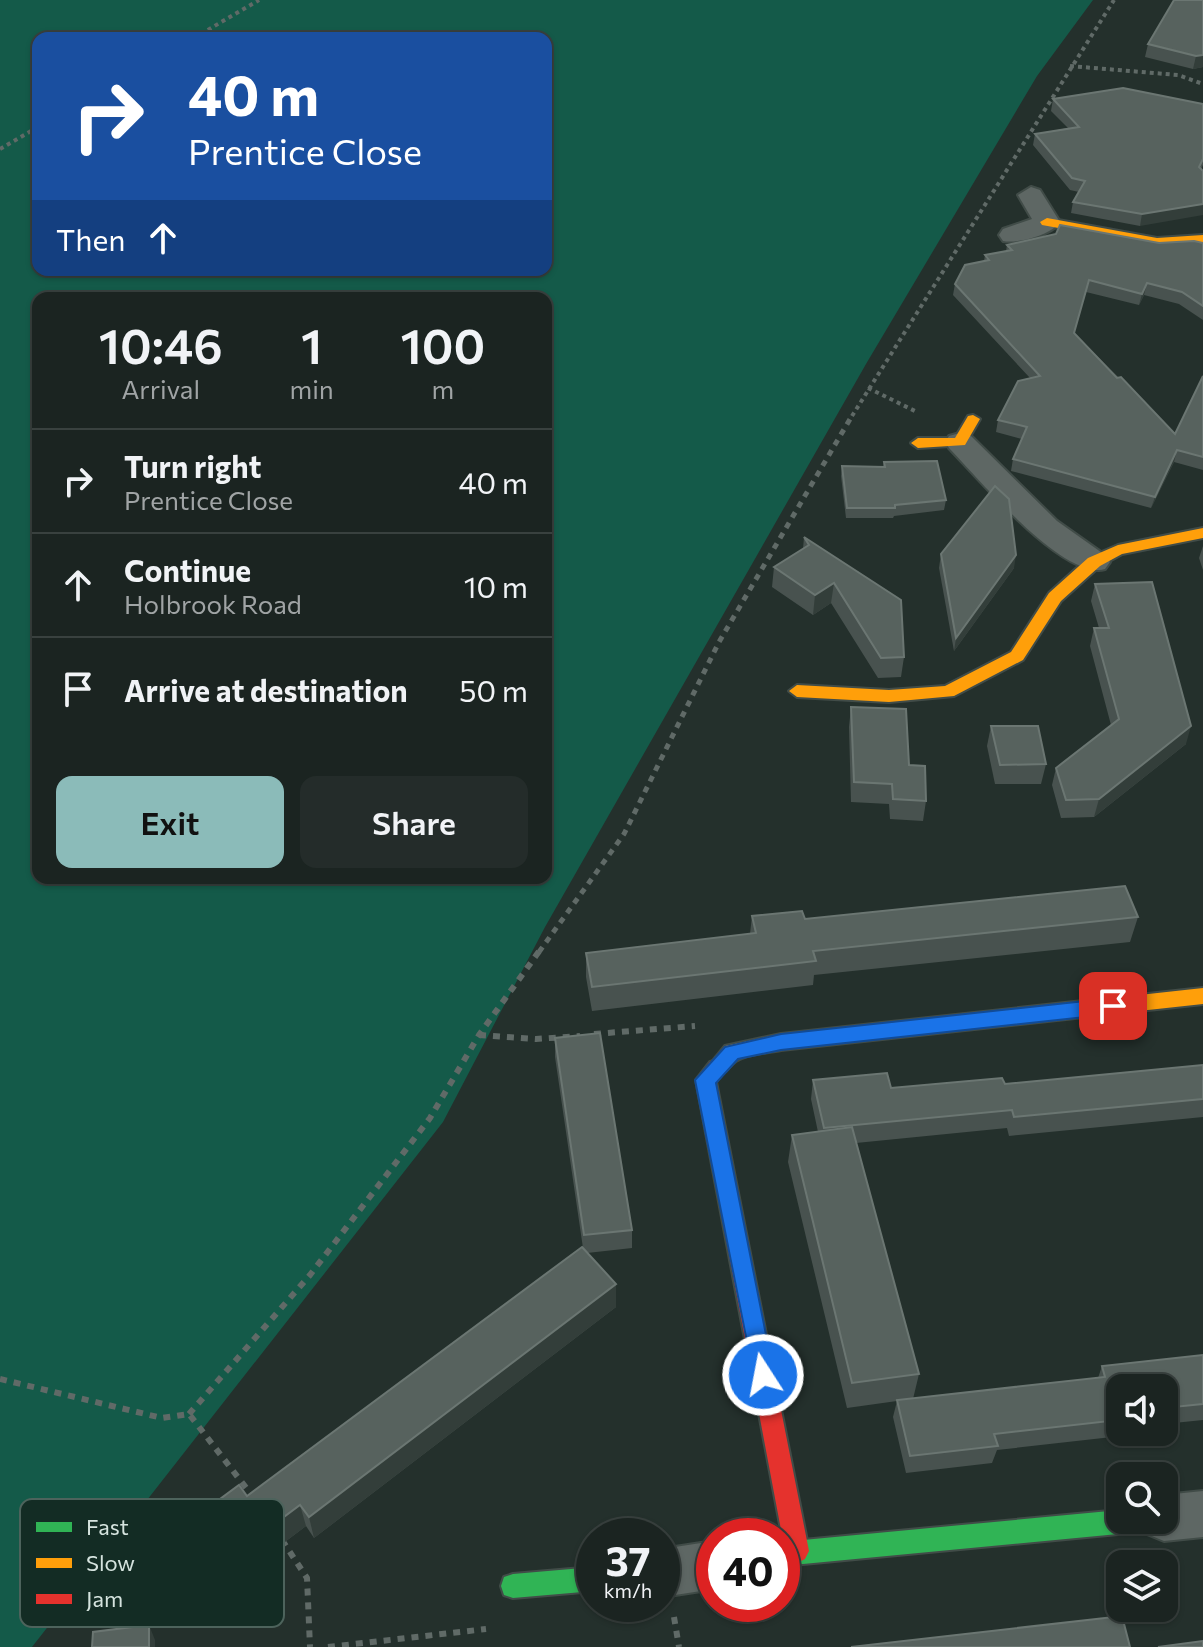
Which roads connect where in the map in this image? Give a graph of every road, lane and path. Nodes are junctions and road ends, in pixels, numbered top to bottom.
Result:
1 (259, 0) edge
2 (1114, 0) edge
3 (204, 32) edge
4 (1070, 66) junction
5 (1203, 84) edge
6 (32, 130) edge
7 (0, 149) edge
8 (1031, 195) dead end
9 (1047, 222) junction
10 (1012, 235) dead end
11 (1203, 239) edge
12 (966, 431) joint
13 (918, 443) dead end
14 (1203, 533) edge
15 (1094, 562) junction
16 (797, 691) dead end
17 (1203, 996) edge
18 (479, 1035) junction
19 (732, 1052) junction
20 (0, 1379) edge
21 (189, 1414) junction
22 (255, 1499) edge
23 (1203, 1514) edge
24 (1178, 1517) edge
25 (784, 1518) edge
26 (1106, 1523) edge
27 (284, 1543) edge
28 (800, 1552) edge
29 (576, 1581) edge
30 (513, 1586) joint
31 (310, 1647) edge
32 (328, 1647) edge

1 - 3 path
2 - 4 path
4 - 5 path
4 - 18 path
6 - 7 path
8 - 9 street
9 - 10 street
9 - 11 street
12 - 13 street
12 - 15 street
14 - 15 street
15 - 16 street
17 - 19 street
18 - 19 path
18 - 21 path
19 - 25 street
20 - 21 path
21 - 22 path
23 - 24 street
26 - 28 street
27 - 31 path
29 - 30 street
30 - 32 path

